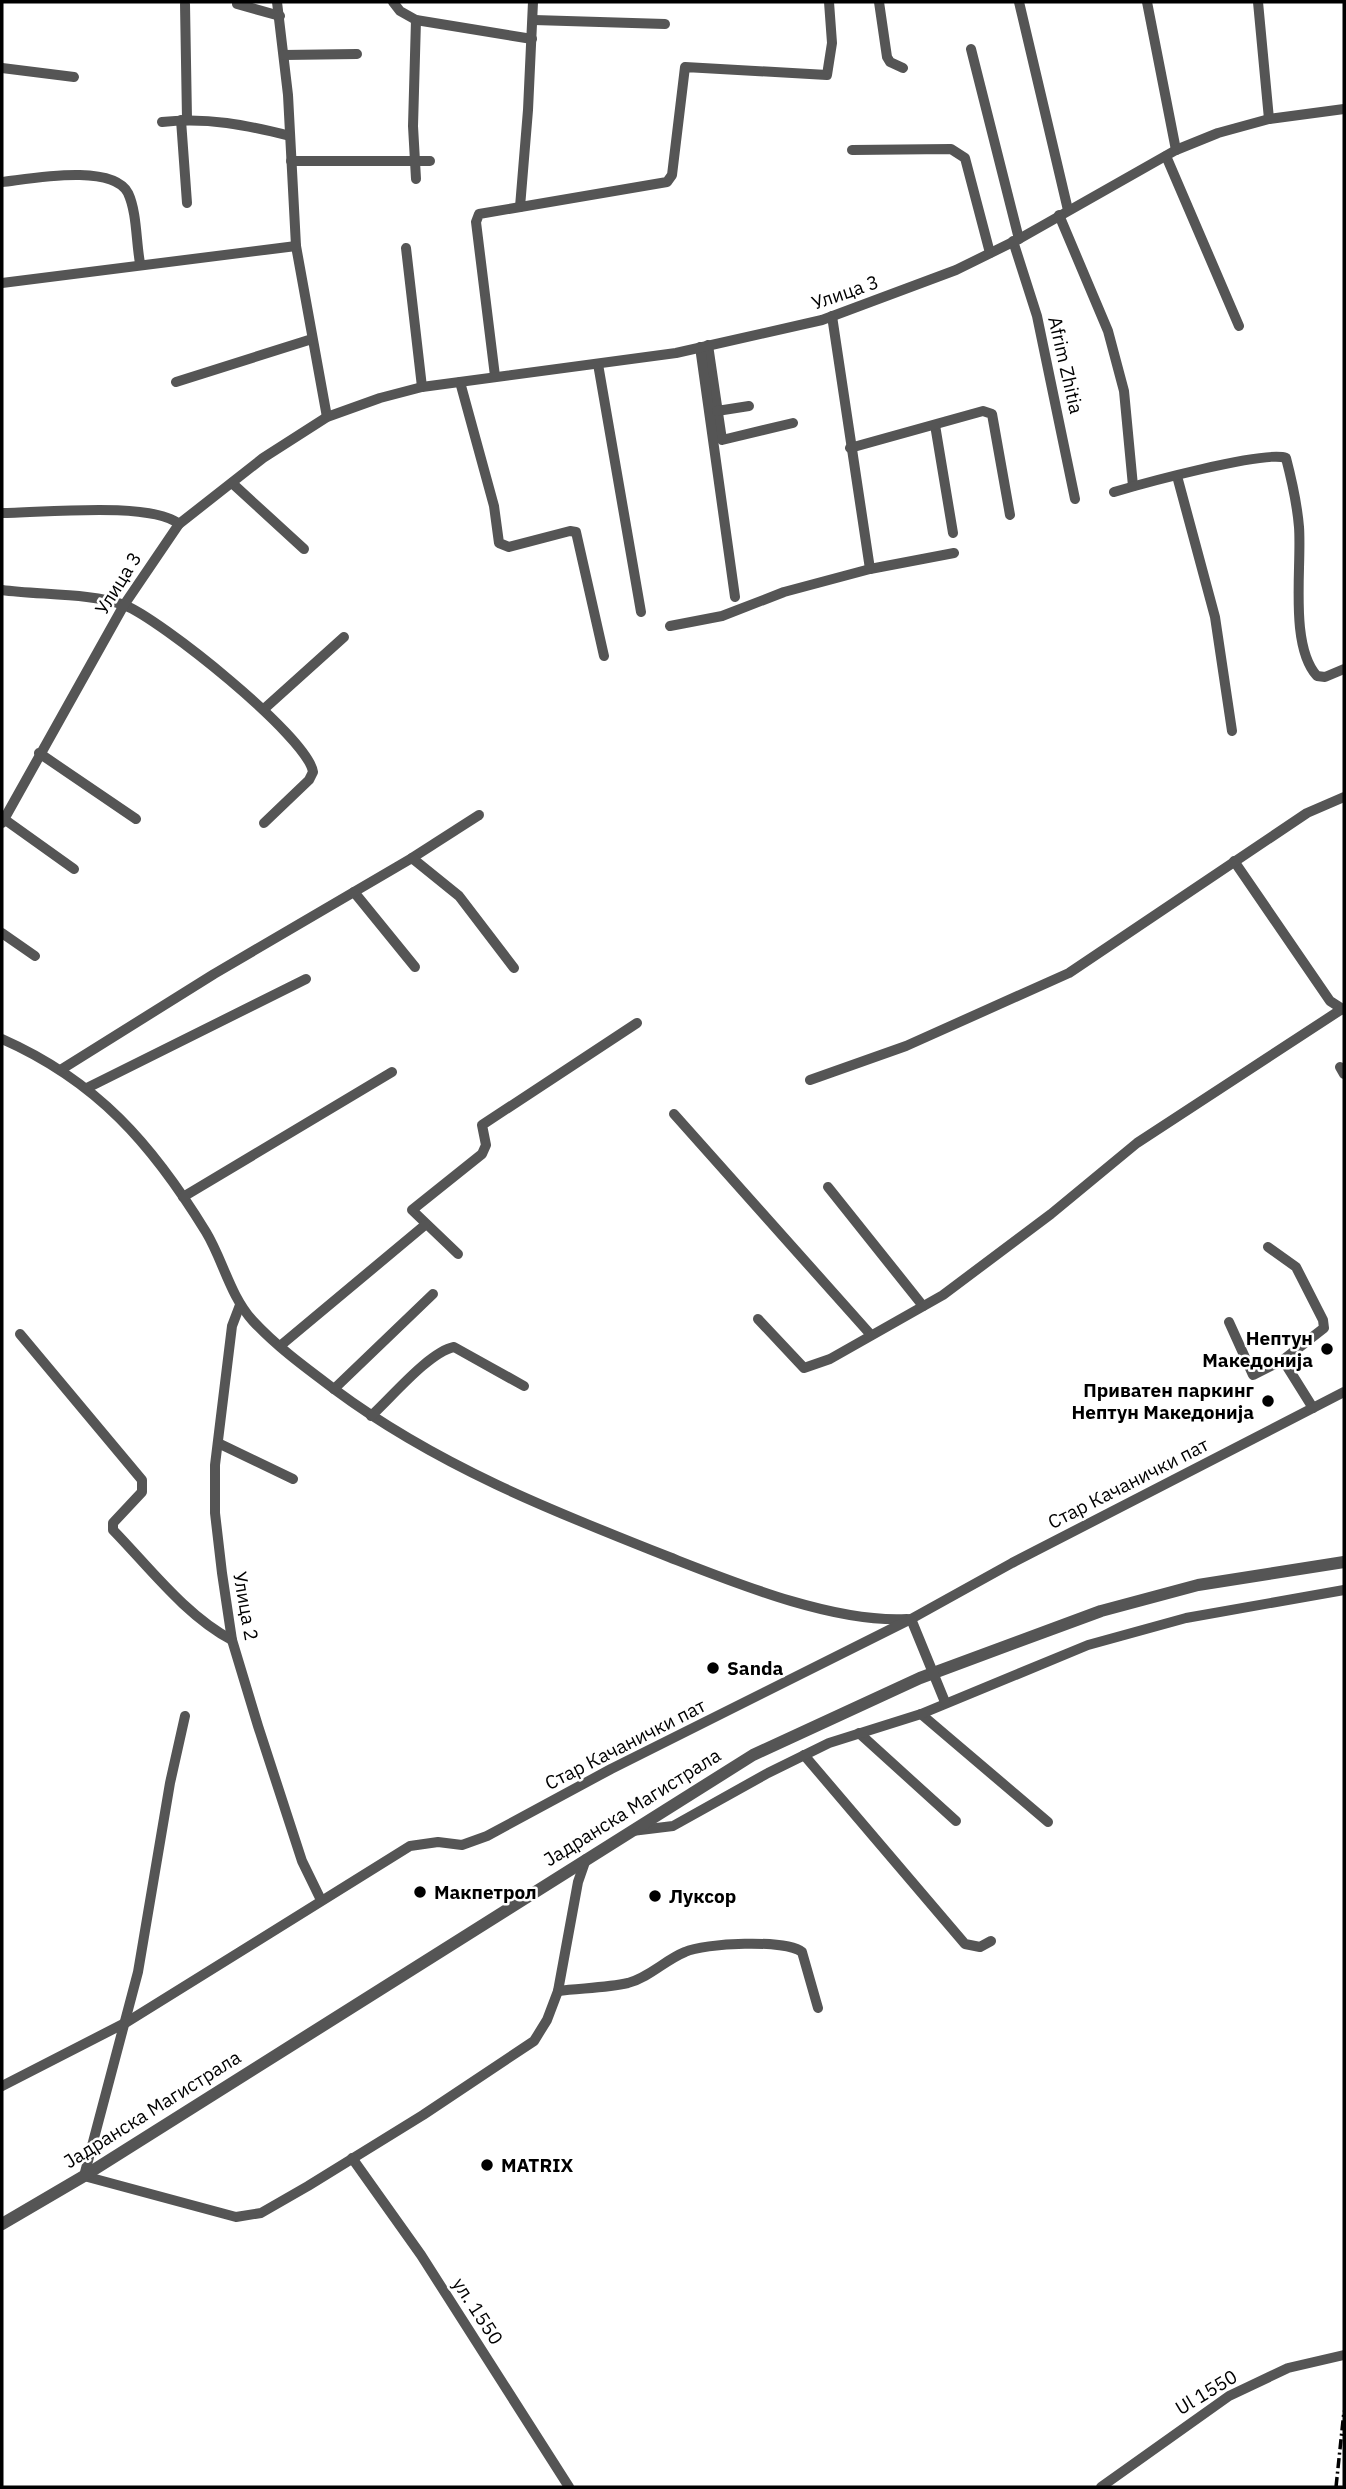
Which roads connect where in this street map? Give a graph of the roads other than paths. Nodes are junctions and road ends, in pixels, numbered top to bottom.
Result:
1 (277, 2) edge
2 (393, 2) edge
3 (533, 2) edge
4 (830, 2) edge
5 (879, 2) edge
6 (1019, 2) edge
7 (1147, 2) edge
8 (1258, 2) edge
9 (185, 4) dead end
10 (237, 4) dead end
11 (280, 16) junction
12 (416, 20) junction
13 (534, 20) junction
14 (665, 24) dead end
15 (532, 39) junction
16 (971, 49) dead end
17 (357, 54) dead end
18 (284, 55) junction
19 (2, 68) edge
20 (903, 68) dead end
21 (74, 77) dead end
22 (1344, 109) edge
23 (184, 119) junction
24 (1269, 119) junction
25 (162, 122) dead end
26 (290, 136) junction
27 (852, 150) dead end
28 (1176, 150) junction
29 (1166, 156) junction
30 (291, 161) junction
31 (430, 161) dead end
32 (414, 163) junction
33 (416, 179) dead end
34 (2, 182) edge
35 (187, 203) dead end
36 (520, 207) junction
37 (1063, 212) junction
38 (1016, 240) junction
39 (296, 246) junction
40 (406, 248) dead end
41 (990, 253) junction
42 (140, 263) junction
43 (2, 283) edge
44 (832, 316) junction
45 (1239, 326) dead end
46 (312, 339) junction
47 (704, 346) junction
48 (598, 365) junction
49 (495, 376) junction
50 (176, 382) dead end
51 (460, 382) junction
52 (422, 387) junction
53 (749, 405) dead end
54 (717, 411) junction
55 (327, 417) junction
56 (793, 423) dead end
57 (935, 425) junction
58 (850, 448) junction
59 (1177, 476) junction
60 (232, 483) junction
61 (1133, 486) junction
62 (1114, 492) dead end
63 (1075, 499) dead end
64 (2, 513) edge
65 (1010, 515) dead end
66 (179, 524) junction
67 (953, 533) dead end
68 (304, 549) dead end
69 (954, 552) dead end
70 (870, 569) junction
71 (2, 590) edge
72 (735, 597) dead end
73 (124, 605) junction
74 (642, 612) dead end
75 (670, 626) dead end
76 (344, 637) dead end
77 (604, 656) dead end
78 (1344, 669) edge
79 (264, 709) junction
80 (1232, 731) dead end
81 (39, 753) junction
82 (1344, 797) edge
83 (479, 816) dead end
84 (136, 819) dead end
85 (3, 821) edge
86 (264, 823) dead end
87 (412, 858) junction
88 (1234, 861) junction
89 (74, 869) dead end
90 (354, 892) junction
91 (2, 933) edge
92 (36, 956) dead end
93 (415, 967) dead end
94 (514, 968) dead end
95 (306, 979) dead end
96 (1343, 1010) edge
97 (637, 1023) dead end
98 (2, 1038) edge
99 (62, 1069) junction
100 (392, 1072) dead end
101 (810, 1080) dead end
102 (87, 1087) junction
103 (674, 1114) dead end
104 (828, 1186) dead end
105 (183, 1197) junction
106 (425, 1225) junction
107 (1268, 1247) dead end
108 (458, 1254) dead end
109 (433, 1294) dead end
110 (240, 1305) junction
111 (923, 1306) junction
112 (758, 1319) dead end
113 (1229, 1322) dead end
114 (20, 1334) dead end
115 (871, 1335) junction
116 (280, 1346) junction
117 (1283, 1360) junction
118 (524, 1386) dead end
119 (334, 1389) junction
120 (1344, 1392) edge
121 (1313, 1408) junction
122 (372, 1416) junction
123 (218, 1443) junction
124 (293, 1479) dead end
125 (1344, 1562) edge
126 (1344, 1590) edge
127 (911, 1619) junction
128 (232, 1640) junction
129 (945, 1702) junction
130 (921, 1714) junction
131 (185, 1716) dead end
132 (859, 1732) junction
133 (804, 1755) junction
134 (956, 1821) dead end
135 (1048, 1822) dead end
136 (631, 1831) junction
137 (586, 1859) junction
138 (321, 1900) junction
139 (991, 1941) dead end
140 (558, 1991) junction
141 (818, 2008) dead end
142 (127, 2022) junction
143 (2, 2087) edge
144 (352, 2158) junction
145 (84, 2176) junction
146 (2, 2224) edge
147 (1344, 2356) edge
148 (569, 2487) edge
149 (1101, 2487) edge

1 - 11 street
2 - 12 street
3 - 13 street
4 - 36 street
5 - 20 street
6 - 37 street
7 - 28 street
8 - 24 street
9 - 23 street
10 - 11 street
11 - 18 street
12 - 15 street
12 - 32 street
13 - 14 street
13 - 15 street
15 - 36 street
16 - 38 street, Afrim Zhitia
17 - 18 street
18 - 26 street
19 - 21 street
22 - 24 street, Улица 3
23 - 25 street
23 - 26 street
23 - 35 street
24 - 28 street, Улица 3
26 - 30 street
27 - 41 street
28 - 29 street, Улица 3
29 - 37 street, Улица 3
29 - 45 street
30 - 32 street
30 - 39 street
31 - 32 street
32 - 33 street
34 - 42 street
36 - 49 street
37 - 38 street, Улица 3
37 - 61 street
38 - 41 street, Улица 3
38 - 63 street, Afrim Zhitia
39 - 42 street
39 - 46 street
40 - 52 street
41 - 44 street, Улица 3
42 - 43 street
44 - 47 street, Улица 3
44 - 58 street
46 - 50 street
46 - 55 street
47 - 48 street, Улица 3
47 - 54 street
47 - 72 street
48 - 49 street, Улица 3
48 - 74 street
49 - 51 street, Улица 3
51 - 52 street, Улица 3
51 - 77 street
52 - 55 street, Улица 3
53 - 54 street
54 - 56 street
55 - 60 street, Улица 3
57 - 58 street
57 - 65 street
57 - 67 street
58 - 70 street
59 - 61 street
59 - 78 street
59 - 80 street
60 - 66 street, Улица 3
60 - 68 street
61 - 62 street
64 - 66 street
66 - 73 street, Улица 3
69 - 70 street
70 - 75 street
71 - 73 street
73 - 79 street
73 - 81 street, Улица 3
76 - 79 street
79 - 86 street
81 - 84 street
81 - 85 street, Улица 3
82 - 88 street
83 - 87 street
85 - 89 street
87 - 90 street
87 - 94 street
88 - 96 street
88 - 101 street
90 - 93 street
90 - 99 street
91 - 92 street
95 - 102 street
96 - 111 street
97 - 106 street
98 - 99 street
99 - 102 street
100 - 105 street
102 - 105 street
103 - 115 street
104 - 111 street
105 - 110 street
106 - 108 street
106 - 116 street
107 - 117 street
109 - 119 street
110 - 116 street
110 - 123 street, Улица 2
111 - 115 street
112 - 115 street
113 - 117 street
114 - 128 street
116 - 119 street
117 - 121 street
118 - 122 street
119 - 122 street
120 - 121 street, Стар Качанички пат
121 - 127 street, Стар Качанички пат
122 - 127 street
123 - 124 street
123 - 128 street, Улица 2
125 - 136 street, Јадранска Магистрала
126 - 129 street
127 - 129 street, bridge
127 - 138 street, Стар Качанички пат
128 - 138 street, Улица 2
129 - 130 street
130 - 132 street
130 - 135 street
131 - 142 street
132 - 133 street
132 - 134 street
133 - 136 street
133 - 139 street
136 - 137 street, Јадранска Магистрала
137 - 140 street
137 - 145 street, Јадранска Магистрала
138 - 142 street, Стар Качанички пат
140 - 141 street
140 - 144 street
142 - 143 street, Стар Качанички пат
142 - 145 street
144 - 145 street
144 - 148 street, ул. 1550
145 - 146 street, Јадранска Магистрала
147 - 149 street, Ul 1550

